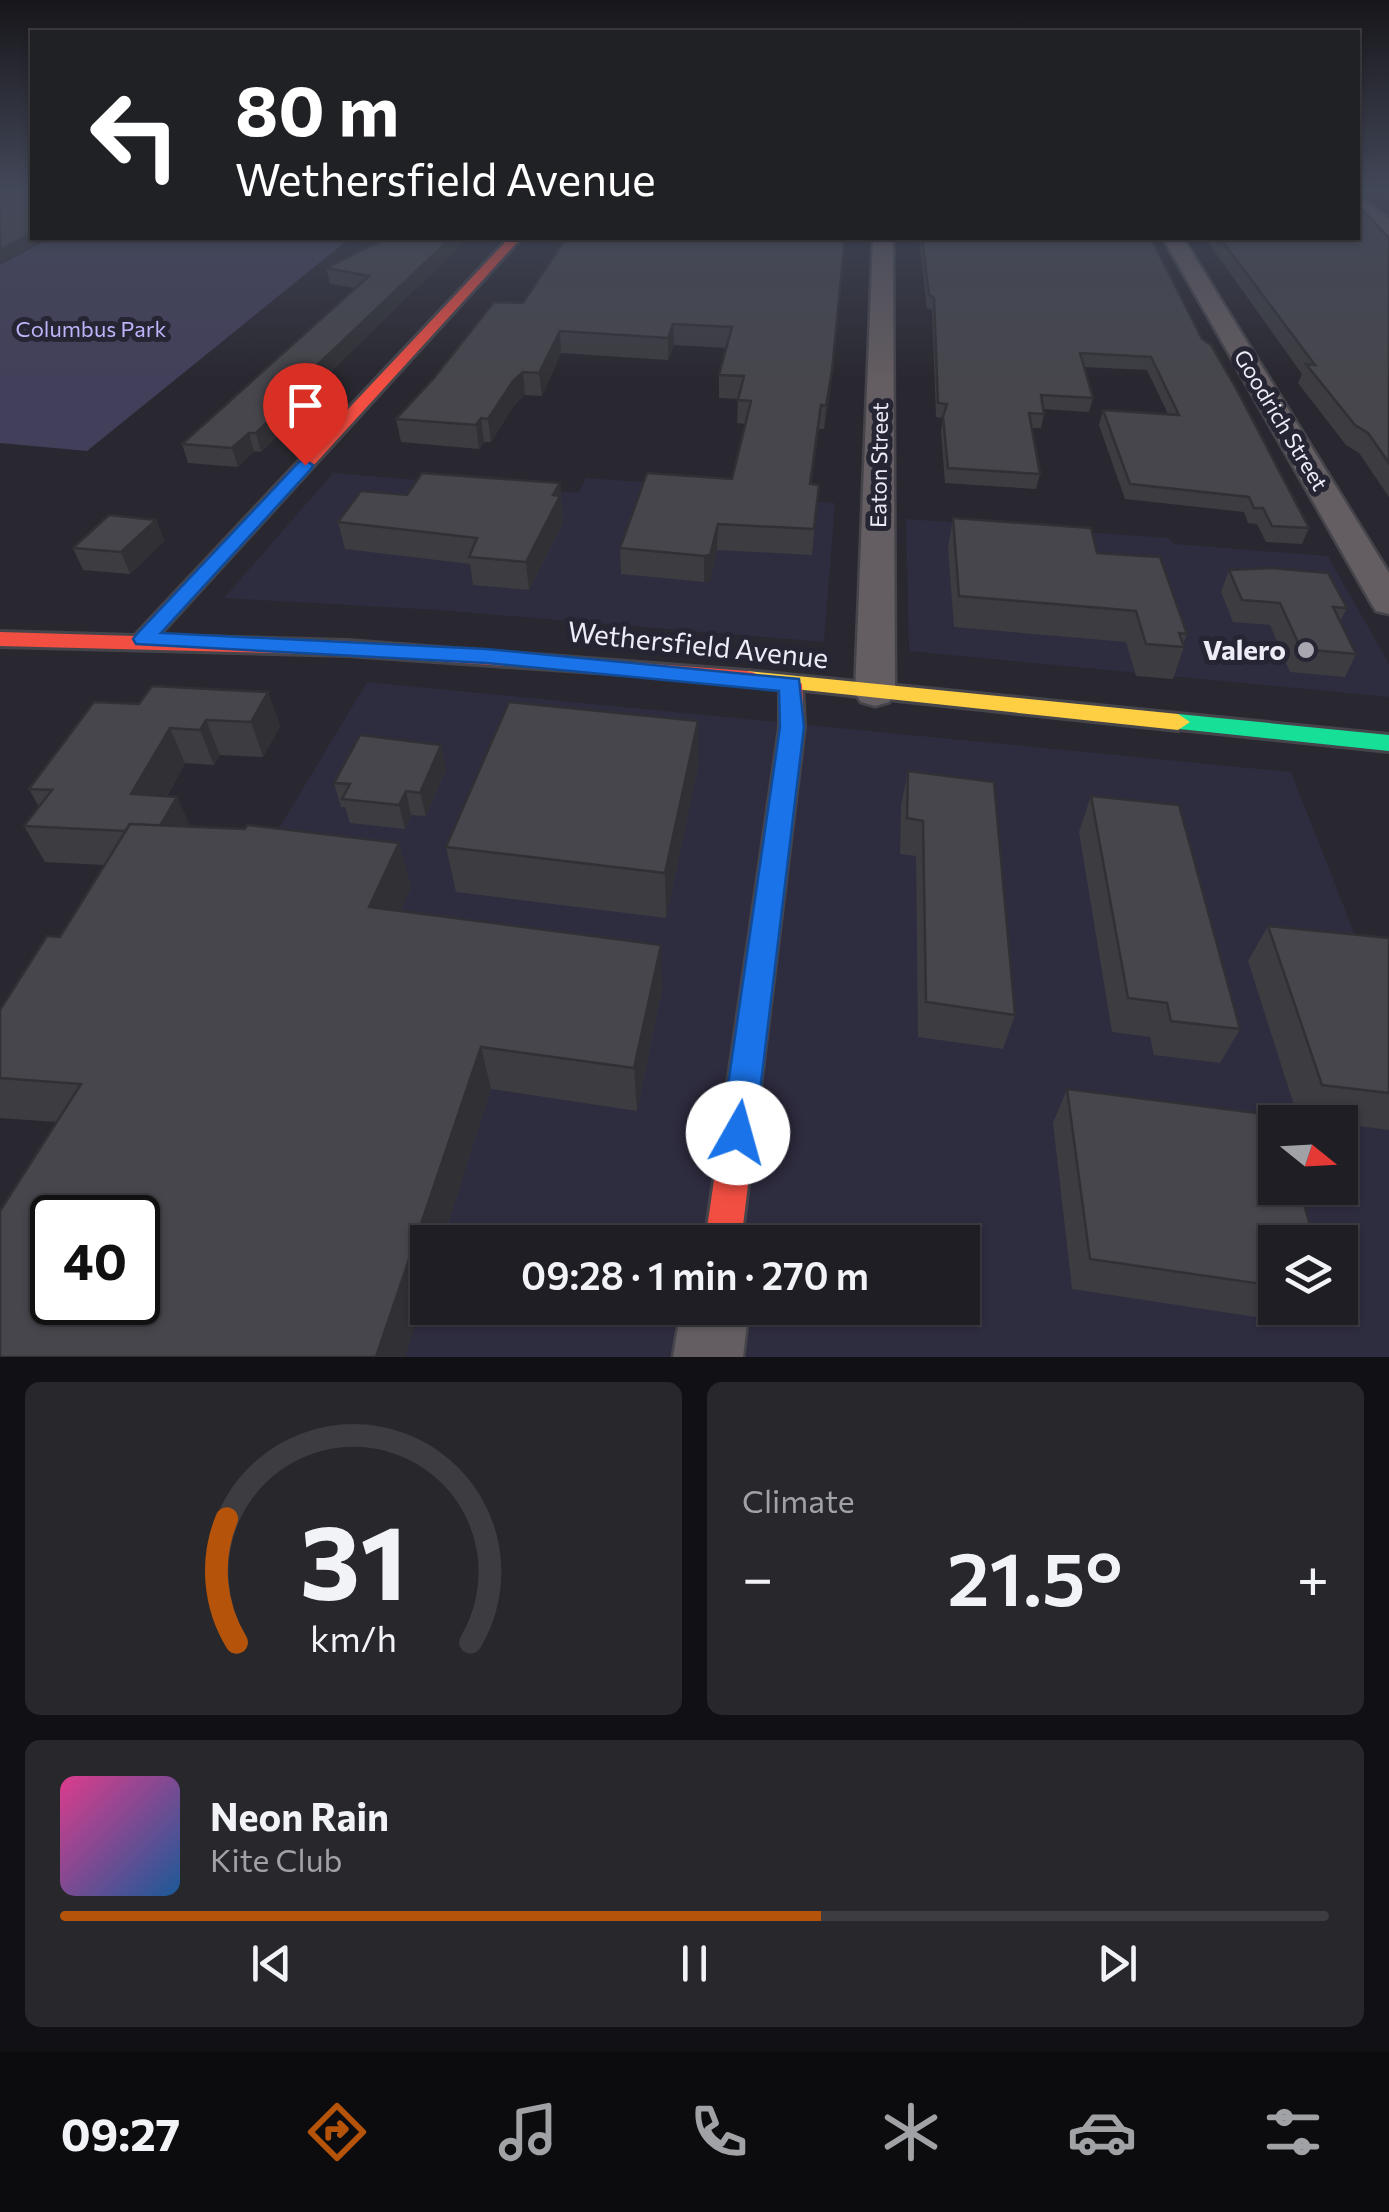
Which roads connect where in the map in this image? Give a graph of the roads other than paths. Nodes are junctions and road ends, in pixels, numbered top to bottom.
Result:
1 (500, 254) edge
2 (883, 254) edge
3 (1183, 254) edge
4 (1389, 603) edge
5 (0, 639) edge
6 (144, 639) junction
7 (791, 684) junction
8 (875, 693) junction
9 (1389, 743) edge
10 (725, 1225) edge
11 (713, 1325) edge
12 (708, 1357) edge

1 - 6 street
2 - 8 street, Eaton Street
3 - 4 street, Goodrich Street
5 - 6 street, Wethersfield Avenue
6 - 7 street, Wethersfield Avenue
7 - 8 street, Wethersfield Avenue
7 - 10 street
8 - 9 street, Wethersfield Avenue
11 - 12 street

